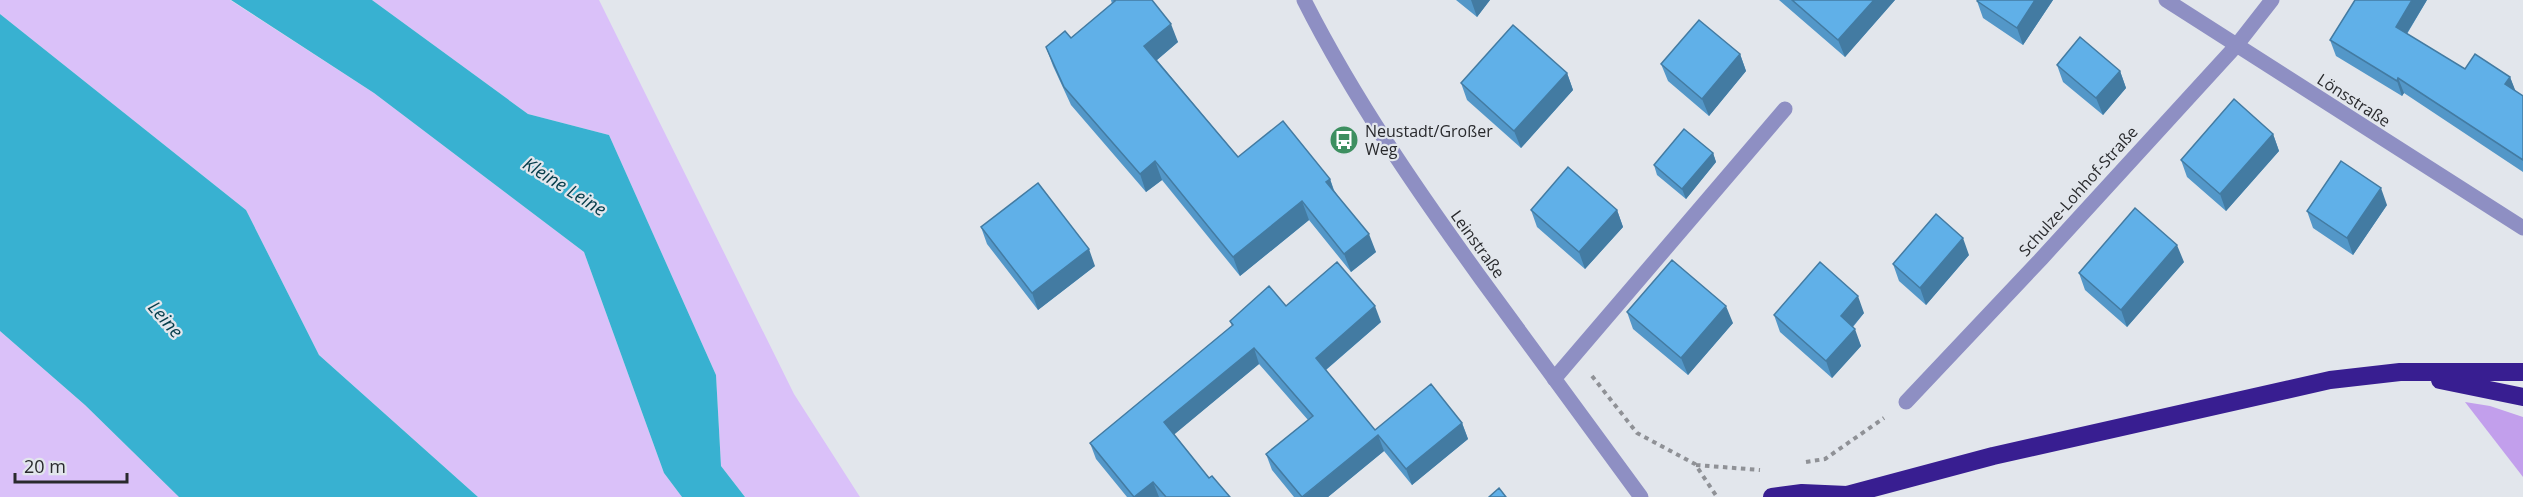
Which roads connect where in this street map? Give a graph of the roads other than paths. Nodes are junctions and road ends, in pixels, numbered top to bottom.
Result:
1 (1304, 0) edge
2 (2166, 0) edge
3 (2272, 0) edge
4 (2236, 46) junction
5 (1785, 109) dead end
6 (2523, 228) edge
7 (2400, 372) junction
8 (2523, 372) edge
9 (1554, 379) junction
10 (2523, 397) edge
11 (1906, 402) road end
12 (1846, 496) edge
13 (1641, 497) edge
14 (1772, 497) edge

1 - 9 street, Leinstraße
2 - 4 street, Lönsstraße
3 - 4 street, Schulze-Lohhof-Straße
4 - 6 street, Lönsstraße
4 - 11 street, Schulze-Lohhof-Straße
5 - 9 street
7 - 8 highway
7 - 10 highway
7 - 12 highway
9 - 13 street, Leinstraße
12 - 14 highway

